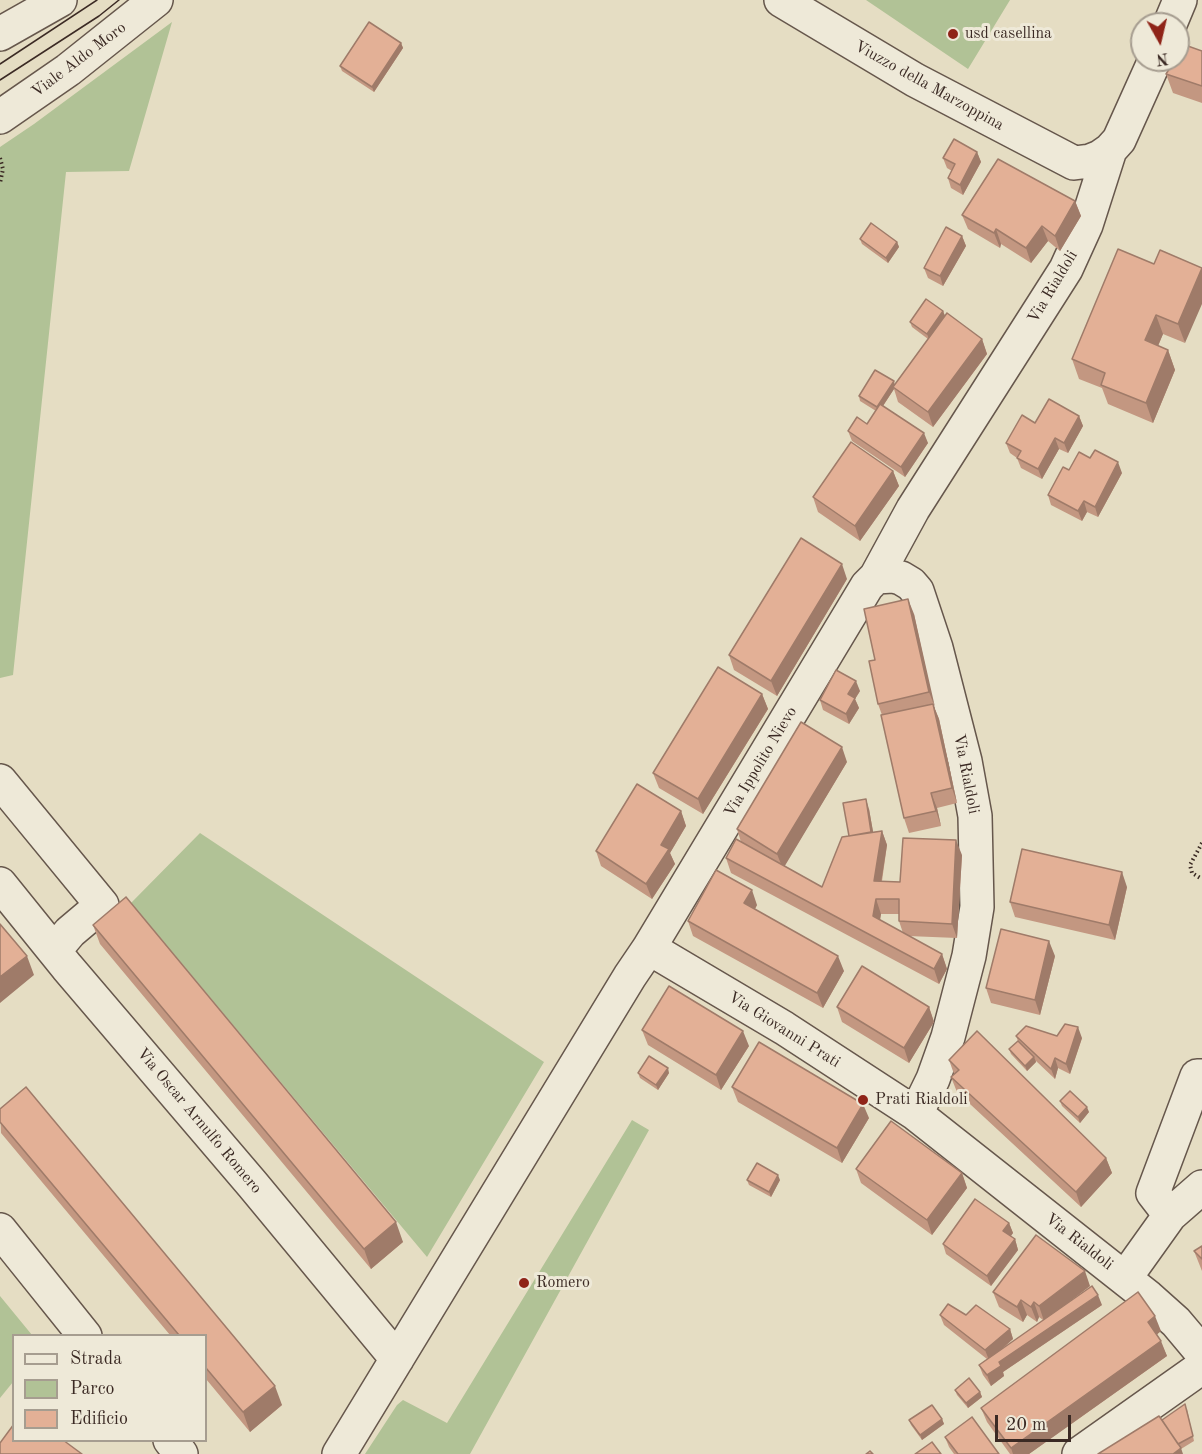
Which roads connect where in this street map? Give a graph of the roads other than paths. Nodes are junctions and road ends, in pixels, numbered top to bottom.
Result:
1 (60, 0) edge
2 (156, 0) edge
3 (781, 0) edge
4 (0, 34) edge
5 (1150, 72) edge
6 (0, 117) edge
7 (1095, 157) junction
8 (876, 578) junction
9 (0, 781) edge
10 (0, 884) edge
11 (649, 948) junction
12 (54, 951) junction
13 (1202, 1077) edge
14 (916, 1114) junction
15 (1202, 1187) edge
16 (1170, 1215) junction
17 (0, 1230) edge
18 (1125, 1278) junction
19 (84, 1334) edge
20 (1202, 1353) edge
21 (397, 1359) junction
22 (1202, 1367) edge
23 (172, 1442) edge
24 (181, 1454) edge
25 (339, 1454) edge
26 (1079, 1454) edge

1 - 4 street
2 - 6 street, Viale Aldo Moro
3 - 7 street, Viuzzo della Marzoppina
5 - 7 street, Via Rialdoli
7 - 8 street, Via Rialdoli
8 - 11 street, Via Ippolito Nievo
8 - 14 street, Via Rialdoli
9 - 12 street
10 - 12 street, Via Oscar Arnulfo Romero
11 - 14 street, Via Giovanni Prati
11 - 21 street
12 - 21 street, Via Oscar Arnulfo Romero
13 - 16 street
14 - 18 street, Via Rialdoli
15 - 16 street
16 - 18 street
17 - 19 street
18 - 20 street, Via Rialdoli
21 - 25 street
22 - 26 street
23 - 24 street

